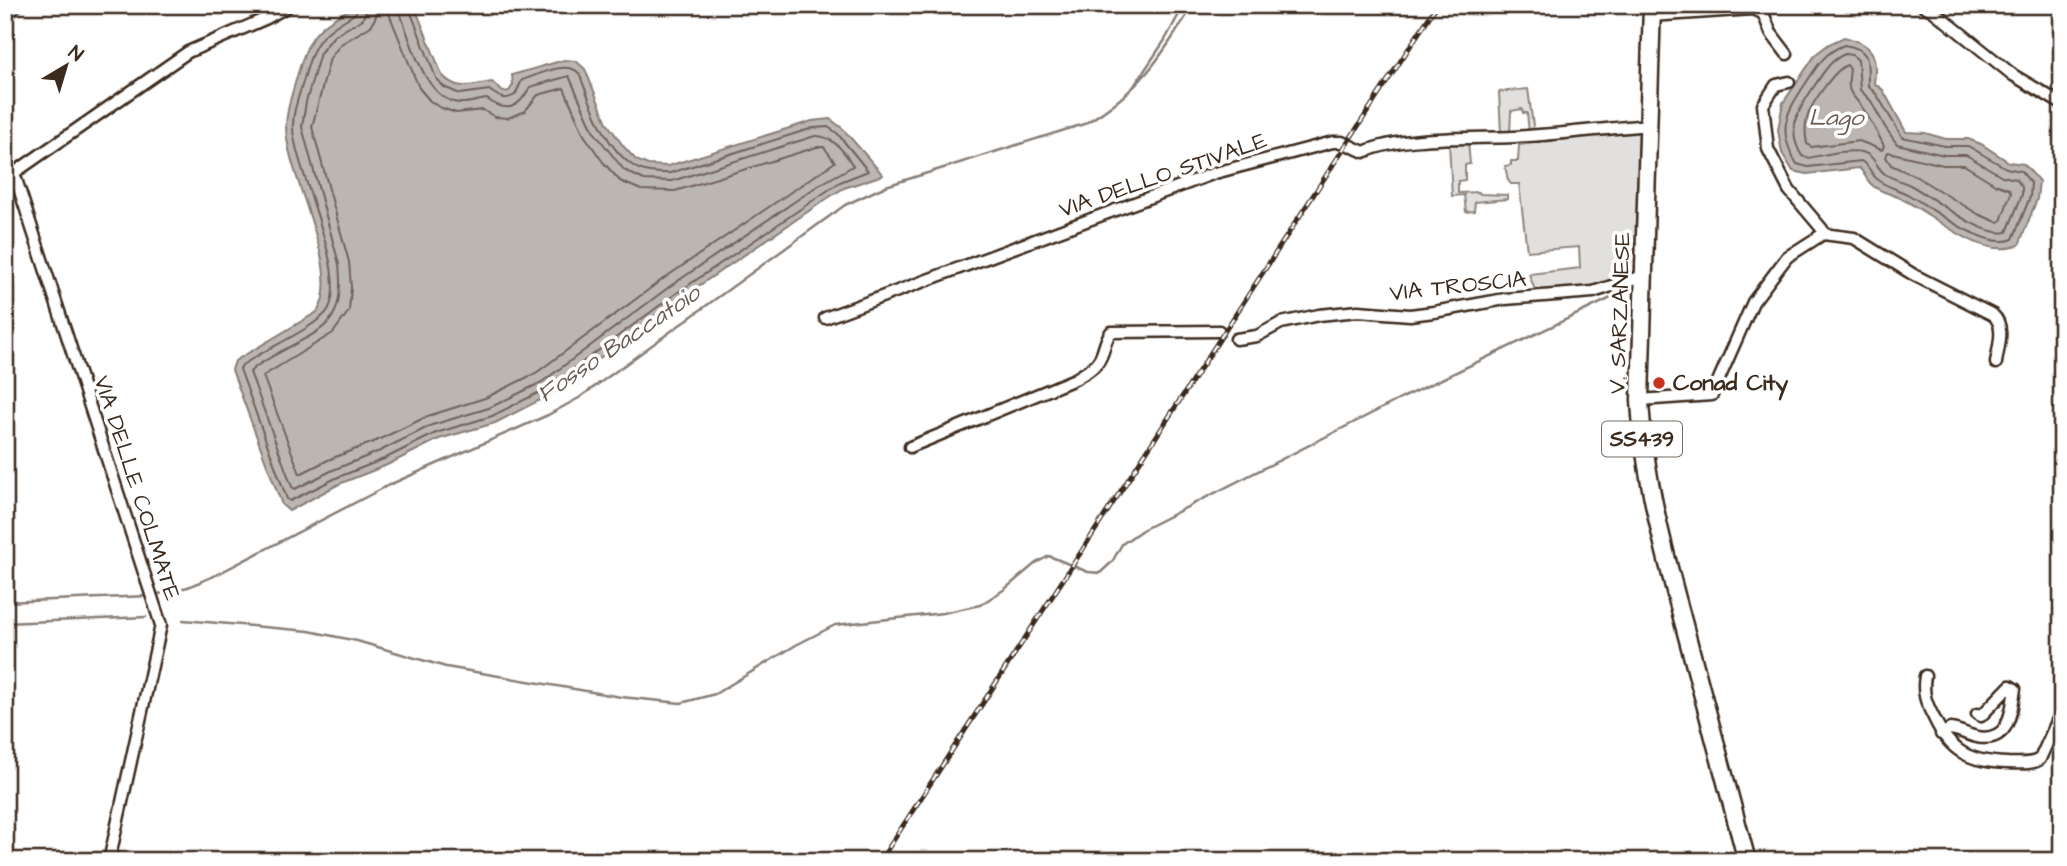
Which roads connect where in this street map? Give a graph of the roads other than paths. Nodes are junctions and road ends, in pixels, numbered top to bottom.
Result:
1 (12, 5) edge
2 (290, 5) edge
3 (1922, 5) edge
4 (1651, 11) edge
5 (5, 13) edge
6 (1787, 54) dead end
7 (1789, 82) dead end
8 (2062, 104) edge
9 (1649, 125) junction
10 (10, 172) edge
11 (1823, 234) junction
12 (1643, 276) junction
13 (825, 318) dead end
14 (1219, 331) dead end
15 (1236, 339) dead end
16 (1996, 363) dead end
17 (1640, 400) junction
18 (910, 447) dead end
19 (1925, 676) dead end
20 (2062, 710) edge
21 (1977, 714) dead end
22 (1941, 734) junction
23 (109, 861) edge
24 (1747, 861) edge

1 - 5 street
2 - 10 street
3 - 8 street
4 - 6 street
4 - 9 main road, V. SARZANESE / SS439
7 - 11 street
9 - 12 main road, V. SARZANESE / SS439
9 - 13 street, VIA DELLO STIVALE
10 - 23 street, VIA DELLE COLMATE
11 - 16 street
11 - 17 street
12 - 15 street, VIA TROSCIA
12 - 17 main road, V. SARZANESE / SS439
14 - 18 street
17 - 24 main road, V. SARZANESE / SS439
19 - 22 street
20 - 22 street
21 - 22 street

